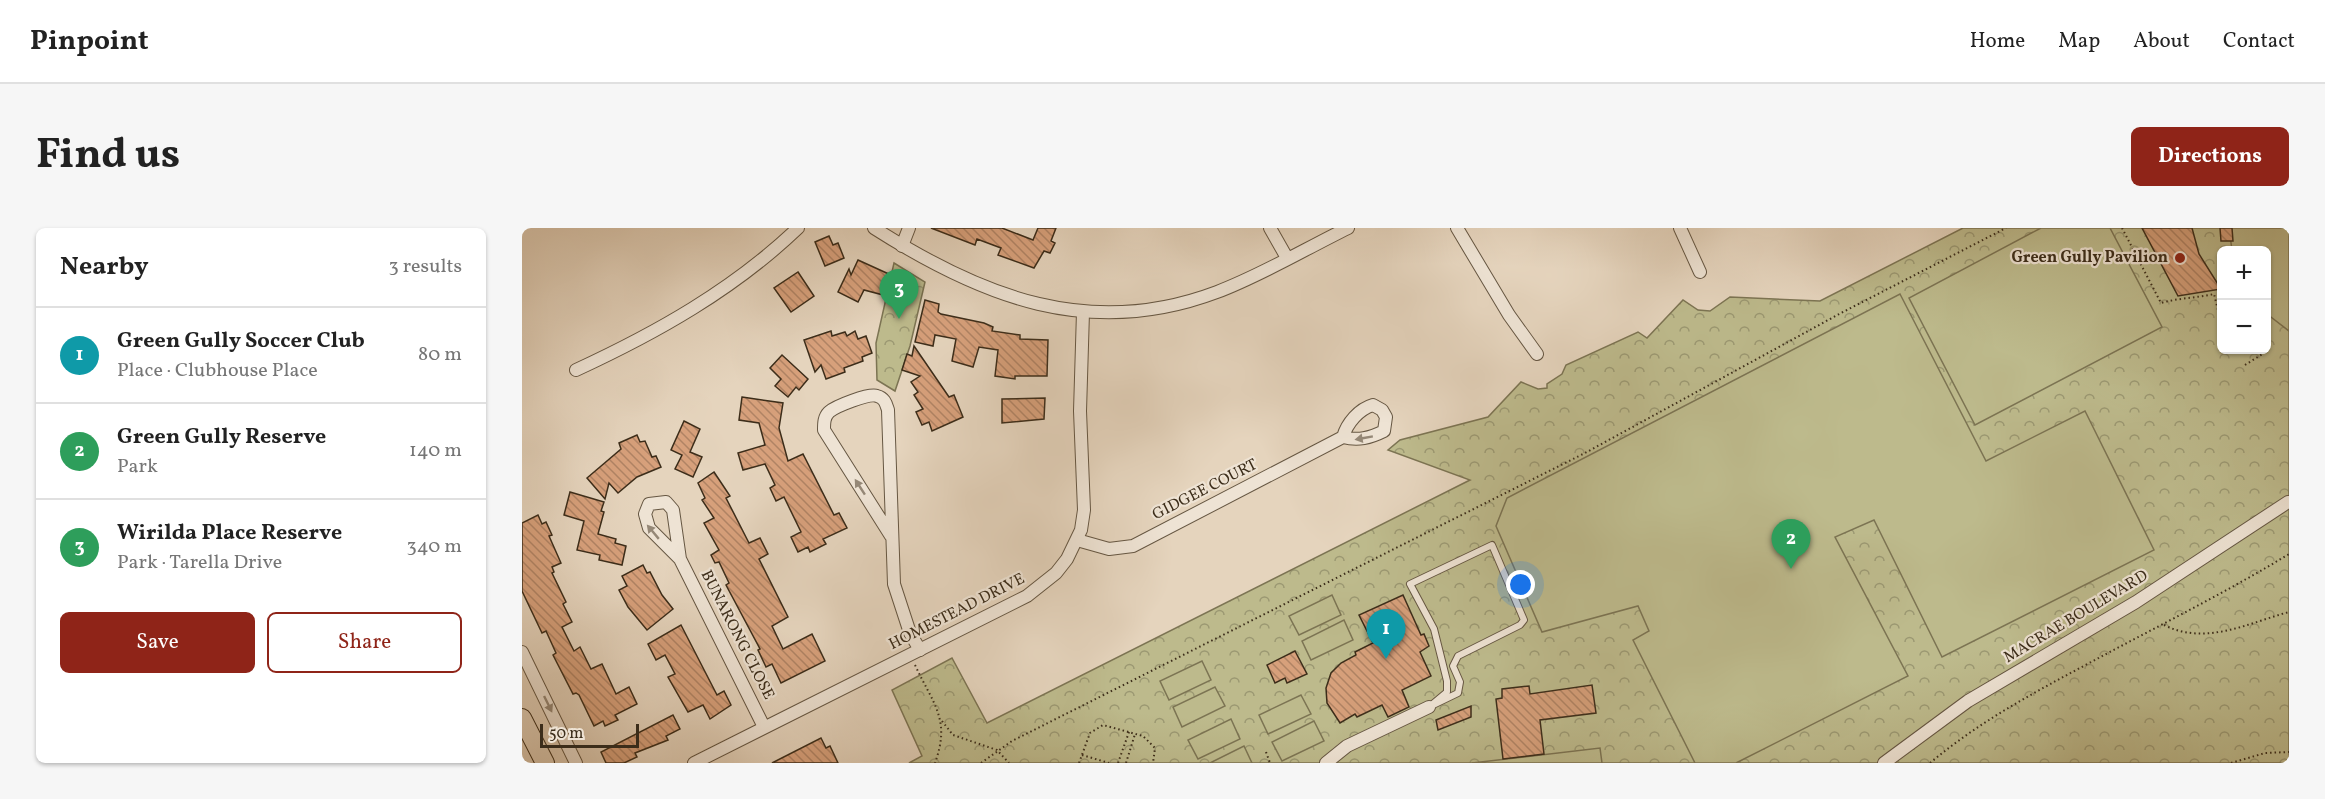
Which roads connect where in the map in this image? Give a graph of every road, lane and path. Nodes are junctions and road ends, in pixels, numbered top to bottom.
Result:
1 (798, 228) edge
2 (874, 228) edge
3 (909, 228) edge
4 (1270, 228) edge
5 (1348, 228) edge
6 (1457, 228) edge
7 (1680, 228) edge
8 (2006, 228) edge
9 (2122, 228) edge
10 (902, 246) junction
11 (1287, 258) junction
12 (1700, 272) dead end
13 (2217, 306) edge
14 (1083, 312) junction
15 (1537, 354) dead end
16 (2262, 354) edge
17 (2245, 365) dead end
18 (576, 370) dead end
19 (1343, 437) dead end
20 (2288, 502) dead end
21 (891, 536) junction
22 (1077, 540) junction
23 (2289, 554) edge
24 (680, 559) dead end
25 (2289, 612) edge
26 (2164, 625) junction
27 (522, 652) edge
28 (915, 653) junction
29 (1429, 707) junction
30 (522, 718) edge
31 (942, 721) junction
32 (764, 727) junction
33 (1129, 732) junction
34 (1135, 734) junction
35 (997, 750) junction
36 (1266, 752) dead end
37 (2289, 752) edge
38 (1082, 755) junction
39 (545, 763) edge
40 (576, 763) edge
41 (694, 763) edge
42 (935, 763) edge
43 (981, 763) edge
44 (1009, 763) edge
45 (1079, 763) edge
46 (1109, 763) edge
47 (1118, 763) edge
48 (1125, 763) edge
49 (1153, 763) edge
50 (1269, 763) edge
51 (1326, 763) edge
52 (1884, 763) edge
53 (1930, 763) edge
54 (2231, 763) edge

1 - 18 street
2 - 10 street
3 - 10 street
4 - 11 street
5 - 11 street
6 - 15 street
7 - 12 street
8 - 35 path
9 - 13 path
10 - 14 street
11 - 14 street
14 - 22 street, HOMESTEAD DRIVE
16 - 17 path
19 - 22 street, GIDGEE COURT
20 - 52 street, MACRAE BOULEVARD
21 -> 21 street
21 - 28 street
22 - 28 street, HOMESTEAD DRIVE
23 - 26 path
24 - 32 street, BUNARONG CLOSE
25 - 26 path
26 - 53 path
27 -> 40 street
28 - 31 path
28 - 32 street, HOMESTEAD DRIVE
29 - 29 lane
29 - 51 street
30 - 39 main road
31 - 35 path
31 - 42 path
32 - 41 street, HOMESTEAD DRIVE
33 - 34 path
33 - 38 path
33 - 47 path
34 - 48 path
34 - 49 path
35 - 43 path
35 - 44 path
36 - 50 path
37 - 54 path
38 - 45 path
38 - 46 path

